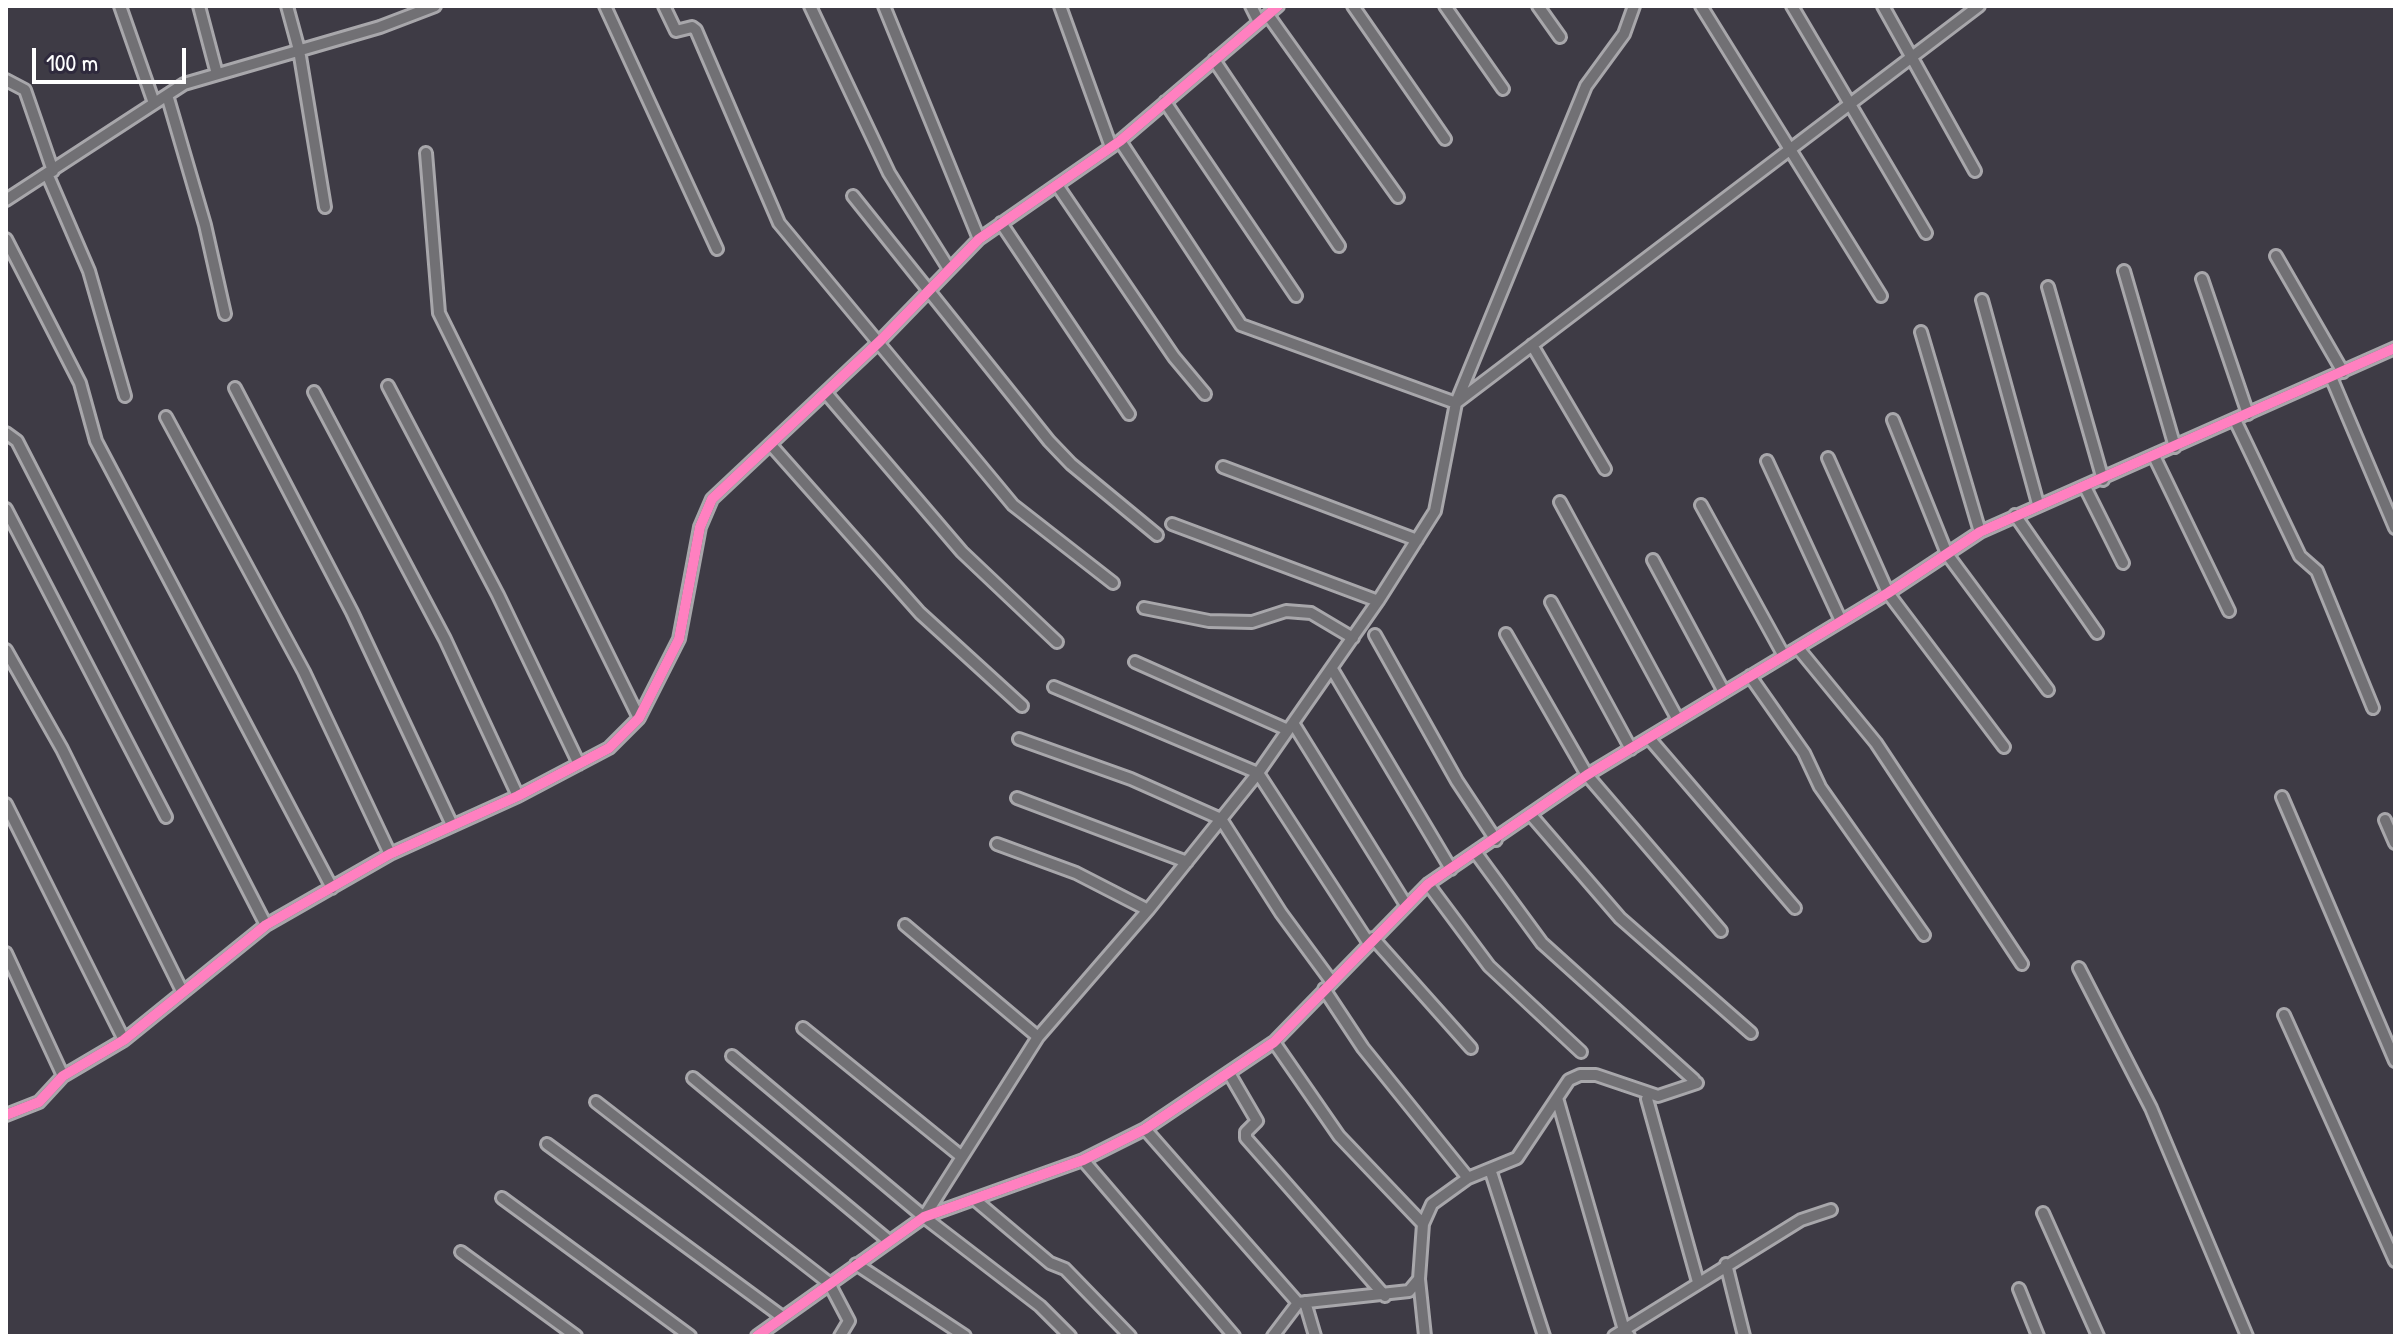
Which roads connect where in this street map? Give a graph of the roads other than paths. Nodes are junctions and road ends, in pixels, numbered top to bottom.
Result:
1 (120, 6) edge
2 (199, 6) edge
3 (287, 6) edge
4 (435, 6) edge
5 (605, 6) edge
6 (664, 6) edge
7 (810, 6) edge
8 (884, 6) edge
9 (1060, 6) edge
10 (1251, 6) edge
11 (1278, 6) edge
12 (1353, 6) edge
13 (1445, 6) edge
14 (1538, 6) edge
15 (1634, 6) edge
16 (1701, 6) edge
17 (1792, 6) edge
18 (1883, 6) edge
19 (1979, 6) edge
20 (1264, 18) junction
21 (1560, 37) dead end
22 (299, 50) junction
23 (1911, 57) junction
24 (1214, 60) junction
25 (217, 74) junction
26 (6, 80) edge
27 (1503, 89) dead end
28 (167, 95) junction
29 (1165, 102) junction
30 (154, 103) junction
31 (1850, 104) junction
32 (1445, 139) dead end
33 (1116, 144) junction
34 (1789, 150) junction
35 (426, 153) dead end
36 (1975, 171) dead end
37 (51, 173) junction
38 (1057, 185) junction
39 (853, 196) dead end
40 (1398, 197) dead end
41 (6, 200) edge
42 (325, 207) dead end
43 (1001, 223) junction
44 (1926, 233) dead end
45 (6, 239) edge
46 (979, 239) junction
47 (1339, 246) dead end
48 (717, 249) dead end
49 (2276, 256) dead end
50 (949, 269) junction
51 (2124, 271) dead end
52 (2202, 279) dead end
53 (2048, 287) dead end
54 (928, 292) junction
55 (1296, 296) dead end
56 (1881, 296) dead end
57 (1982, 300) dead end
58 (225, 314) dead end
59 (1921, 332) dead end
60 (880, 341) junction
61 (1532, 345) junction
62 (2395, 348) edge
63 (2343, 372) junction
64 (2331, 377) junction
65 (388, 386) dead end
66 (235, 388) dead end
67 (314, 392) dead end
68 (826, 393) junction
69 (1205, 394) dead end
70 (125, 396) dead end
71 (1456, 403) junction
72 (1129, 414) dead end
73 (2248, 414) junction
74 (166, 417) dead end
75 (1893, 420) dead end
76 (2235, 420) junction
77 (6, 433) edge
78 (771, 445) junction
79 (2175, 447) junction
80 (2154, 456) junction
81 (1828, 458) dead end
82 (1767, 461) dead end
83 (1223, 467) dead end
84 (1605, 469) dead end
85 (2103, 480) junction
86 (2085, 487) junction
87 (1560, 502) dead end
88 (2038, 504) junction
89 (1701, 505) dead end
90 (6, 509) edge
91 (2015, 515) junction
92 (1172, 524) dead end
93 (2395, 528) edge
94 (1980, 532) junction
95 (1157, 535) dead end
96 (1417, 540) junction
97 (1947, 554) junction
98 (1653, 560) dead end
99 (2123, 563) dead end
100 (1113, 583) dead end
101 (1888, 593) junction
102 (1378, 601) junction
103 (1551, 602) dead end
104 (1144, 608) dead end
105 (2229, 611) dead end
106 (1841, 621) junction
107 (2097, 633) dead end
108 (1506, 634) dead end
109 (1375, 635) dead end
110 (1353, 638) junction
111 (1057, 642) dead end
112 (1798, 648) junction
113 (6, 650) edge
114 (1784, 656) junction
115 (1135, 662) dead end
116 (1332, 669) junction
117 (1750, 676) junction
118 (1054, 687) dead end
119 (2048, 690) dead end
120 (1724, 692) junction
121 (1022, 706) dead end
122 (2373, 708) dead end
123 (639, 718) junction
124 (1678, 720) junction
125 (1291, 726) junction
126 (1649, 738) junction
127 (1019, 739) dead end
128 (2004, 747) dead end
129 (1631, 749) junction
130 (579, 764) junction
131 (1258, 773) junction
132 (1587, 775) junction
133 (518, 796) junction
134 (2282, 797) dead end
135 (1017, 798) dead end
136 (6, 804) edge
137 (1531, 815) junction
138 (166, 817) dead end
139 (1221, 819) junction
140 (2385, 820) dead end
141 (452, 825) junction
142 (1496, 840) junction
143 (2395, 843) edge
144 (997, 844) dead end
145 (1476, 853) junction
146 (390, 854) junction
147 (1187, 862) junction
148 (1451, 869) junction
149 (1428, 884) junction
150 (332, 888) junction
151 (1406, 905) junction
152 (1795, 908) dead end
153 (1148, 910) junction
154 (266, 925) junction
155 (905, 925) dead end
156 (1721, 931) dead end
157 (1924, 935) dead end
158 (1370, 940) junction
159 (6, 953) edge
160 (2022, 964) dead end
161 (2079, 968) dead end
162 (1328, 985) junction
163 (182, 991) junction
164 (2284, 1015) dead end
165 (803, 1028) dead end
166 (1751, 1033) dead end
167 (1038, 1037) junction
168 (124, 1040) junction
169 (1274, 1042) junction
170 (1471, 1048) dead end
171 (1581, 1052) dead end
172 (732, 1056) dead end
173 (2395, 1061) edge
174 (1229, 1073) junction
175 (63, 1076) junction
176 (693, 1078) dead end
177 (1557, 1098) junction
178 (1647, 1099) dead end
179 (596, 1102) dead end
180 (6, 1115) edge
181 (1145, 1129) junction
182 (547, 1144) dead end
183 (962, 1157) junction
184 (1083, 1160) junction
185 (1490, 1169) junction
186 (1468, 1178) junction
187 (502, 1198) dead end
188 (974, 1199) junction
189 (1831, 1210) dead end
190 (2043, 1213) dead end
191 (924, 1217) junction
192 (1423, 1224) junction
193 (889, 1241) junction
194 (461, 1252) dead end
195 (2395, 1261) edge
196 (856, 1264) junction
197 (1726, 1264) junction
198 (1419, 1279) junction
199 (1698, 1282) junction
200 (829, 1283) junction
201 (2019, 1289) dead end
202 (1385, 1296) junction
203 (1302, 1303) junction
204 (781, 1316) junction
205 (1622, 1334) edge
206 (576, 1336) edge
207 (690, 1336) edge
208 (757, 1336) edge
209 (840, 1336) edge
210 (965, 1336) edge
211 (1070, 1336) edge
212 (1130, 1336) edge
213 (1234, 1336) edge
214 (1273, 1336) edge
215 (1315, 1336) edge
216 (1425, 1336) edge
217 (1544, 1336) edge
218 (1744, 1336) edge
219 (2038, 1336) edge
220 (2098, 1336) edge
221 (2247, 1336) edge

1 - 30 street
2 - 25 street
3 - 22 street
4 - 22 street
5 - 48 street
6 - 60 street
7 - 50 street
8 - 46 street
9 - 33 street
10 - 20 street
11 - 20 street
12 - 32 street
13 - 27 street
14 - 21 street
15 - 71 street
16 - 34 street
17 - 31 street
18 - 23 street
19 - 23 street
20 - 24 street
20 - 40 street
22 - 25 street
22 - 42 street
23 - 31 street
23 - 36 street
24 - 29 street
24 - 47 street
25 - 28 street
26 - 37 street
28 - 30 street
28 - 58 street
29 - 33 street
29 - 55 street
30 - 37 street
31 - 34 street
31 - 44 street
33 - 38 street
33 - 71 street
34 - 56 street
34 - 61 street
35 - 123 street
37 - 41 street
37 - 70 street
38 - 43 street
38 - 69 street
39 - 54 street
43 - 46 street
43 - 72 street
45 - 150 street
46 - 50 street
49 - 63 street
50 - 54 street
51 - 79 street
52 - 73 street
53 - 85 street
54 - 60 street
54 - 95 street
57 - 88 street
59 - 94 street
60 - 68 street
60 - 100 street
61 - 71 street
61 - 84 street
62 - 63 street
63 - 64 street
64 - 73 street
64 - 93 street
65 - 130 street
66 - 141 street
67 - 133 street
68 - 78 street
68 - 111 street
71 - 96 street
73 - 76 street
74 - 146 street
75 - 97 street
76 - 79 street
76 - 122 street
77 - 154 street
78 - 121 street
78 - 123 street
79 - 80 street
80 - 85 street
80 - 105 street
81 - 101 street
82 - 106 street
83 - 96 street
85 - 86 street
86 - 88 street
86 - 99 street
87 - 124 street
88 - 91 street
89 - 114 street
90 - 138 street
91 - 94 street
91 - 107 street
92 - 102 street
94 - 97 street
96 - 102 street
97 - 101 street
97 - 119 street
98 - 120 street
101 - 106 street
101 - 128 street
102 - 110 street
103 - 129 street
104 - 110 street
106 - 112 street
108 - 132 street
109 - 142 street
110 - 116 street
112 - 114 street
112 - 160 street
113 - 163 street
114 - 117 street
115 - 125 street
116 - 125 street
116 - 148 street
117 - 120 street
117 - 157 street
118 - 131 street
120 - 124 street
123 - 130 street
124 - 126 street
125 - 131 street
125 - 151 street
126 - 129 street
126 - 152 street
127 - 139 street
129 - 132 street
130 - 133 street
131 - 139 street
131 - 158 street
132 - 137 street
132 - 156 street
133 - 141 street
134 - 173 street
135 - 147 street
136 - 168 street
137 - 142 street
137 - 166 street
139 - 147 street
139 - 162 street
140 - 143 street
141 - 146 street
142 - 145 street
144 - 153 street
145 - 148 street
145 - 177 street
146 - 150 street
147 - 153 street
148 - 149 street
149 - 151 street
149 - 171 street
150 - 154 street
151 - 158 street
153 - 167 street
154 - 163 street
155 - 167 street
158 - 162 street
158 - 170 street
159 - 175 street
161 - 221 street
162 - 169 street
162 - 186 street
163 - 168 street
164 - 195 street
165 - 183 street
167 - 183 street
168 - 175 street
169 - 174 street
169 - 192 street
172 - 191 street
174 - 181 street
174 - 202 street
175 - 180 street
176 - 193 street
177 - 185 street
177 - 205 street
178 - 199 street
179 - 200 street
181 - 184 street
181 - 203 street
182 - 204 street
183 - 191 street
184 - 188 street
184 - 213 street
185 - 186 street
185 - 217 street
186 - 192 street
187 - 207 street
188 - 191 street
188 - 212 street
189 - 197 street
190 - 220 street
191 - 193 street
191 - 211 street
192 - 198 street
193 - 196 street
194 - 206 street
196 - 200 street
196 - 210 street
197 - 199 street
197 - 218 street
198 - 202 street
198 - 216 street
199 - 205 street
200 - 204 street
200 - 209 street
201 - 219 street
202 - 203 street
203 - 214 street
203 - 215 street
204 - 208 street

